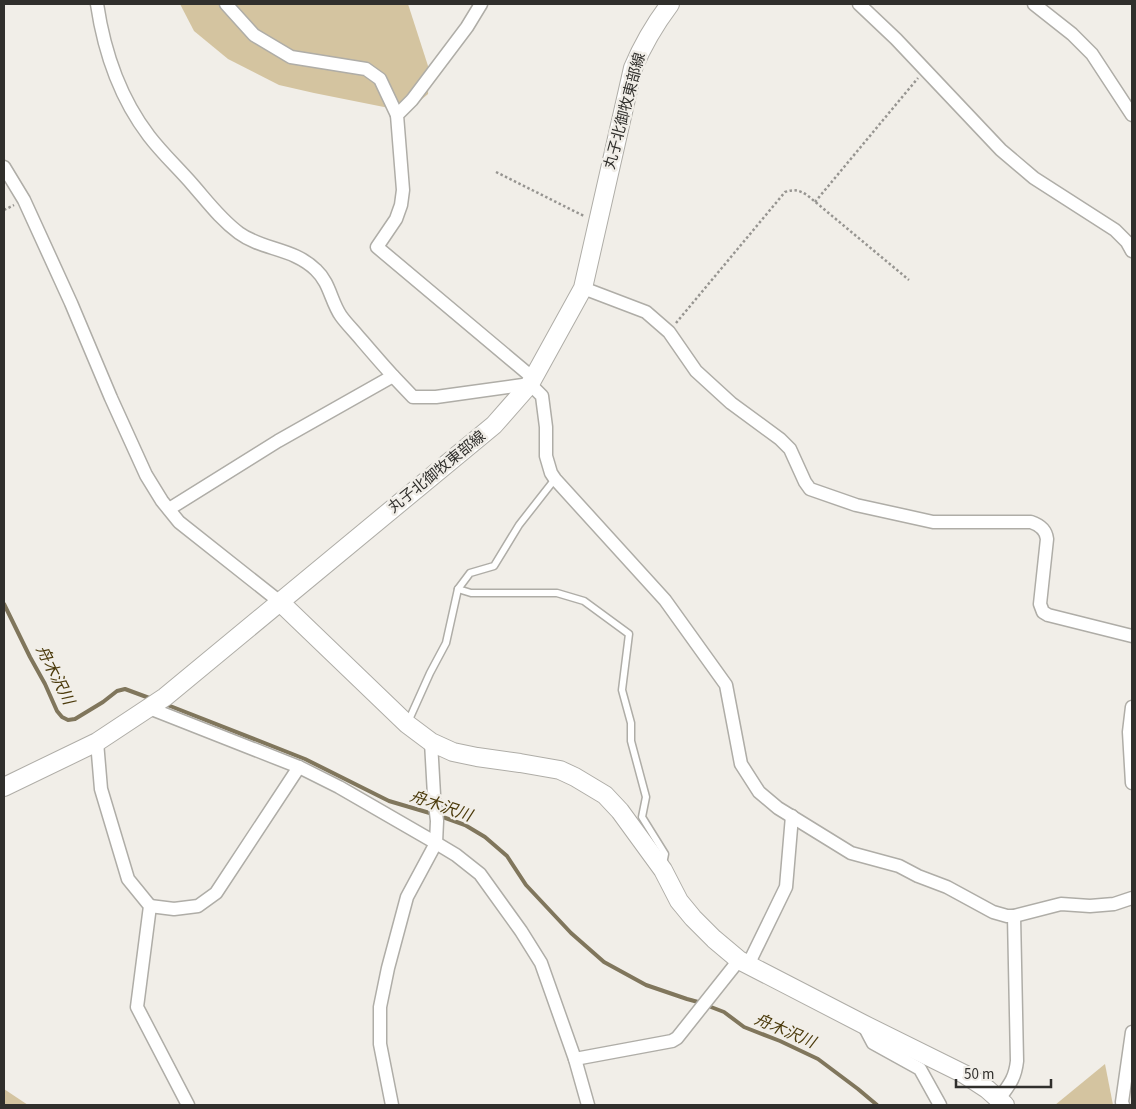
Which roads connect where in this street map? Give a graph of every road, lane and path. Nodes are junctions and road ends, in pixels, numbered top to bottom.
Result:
1 (98, 4) edge
2 (226, 4) edge
3 (481, 4) edge
4 (670, 4) edge
5 (859, 4) edge
6 (1034, 4) edge
7 (925, 69) junction
8 (396, 115) junction
9 (1132, 115) edge
10 (4, 167) edge
11 (496, 172) dead end
12 (815, 202) junction
13 (597, 223) junction
14 (1132, 251) edge
15 (909, 280) dead end
16 (582, 288) junction
17 (669, 332) junction
18 (393, 376) junction
19 (532, 381) junction
20 (555, 479) junction
21 (169, 509) junction
22 (458, 590) junction
23 (280, 602) junction
24 (1132, 636) edge
25 (1132, 707) edge
26 (149, 708) junction
27 (407, 724) junction
28 (97, 742) junction
29 (431, 742) junction
30 (299, 767) junction
31 (1132, 783) edge
32 (4, 787) edge
33 (792, 816) junction
34 (436, 842) junction
35 (662, 870) junction
36 (1132, 898) edge
37 (150, 906) junction
38 (1014, 916) junction
39 (743, 962) junction
40 (863, 1024) junction
41 (1132, 1032) edge
42 (575, 1059) junction
43 (1002, 1102) edge
44 (188, 1105) edge
45 (392, 1105) edge
46 (588, 1105) edge
47 (940, 1105) edge
48 (1123, 1105) edge

1 - 18 street
2 - 8 street
3 - 8 street
4 - 13 main road, 丸子北御牧東部線
5 - 7 street
6 - 9 street
7 - 12 path
7 - 14 street
8 - 19 street
10 - 21 street
11 - 13 path
12 - 15 path
12 - 17 path
13 - 16 main road, 丸子北御牧東部線
16 - 17 street
16 - 19 main road, 丸子北御牧東部線
17 - 24 street
18 - 19 street
18 - 21 street
19 - 20 street
19 - 23 main road, 丸子北御牧東部線
20 - 22 lane
20 - 33 street
21 - 23 street
22 - 27 lane
22 - 35 lane
23 - 26 main road, 丸子北御牧東部線
23 - 27 main road
25 - 31 street
26 - 28 main road, 丸子北御牧東部線
26 - 30 street
27 - 29 main road
28 - 32 main road, 丸子北御牧東部線
28 - 37 street
29 - 34 street
29 - 35 main road
30 - 34 street
30 - 37 street
33 - 38 street
33 - 39 street
34 - 42 street
34 - 45 street
35 - 39 main road
36 - 38 street
37 - 44 street
38 - 43 street
39 - 40 main road
39 - 42 street
40 - 43 main road
40 - 47 street
41 - 48 street
42 - 46 street

